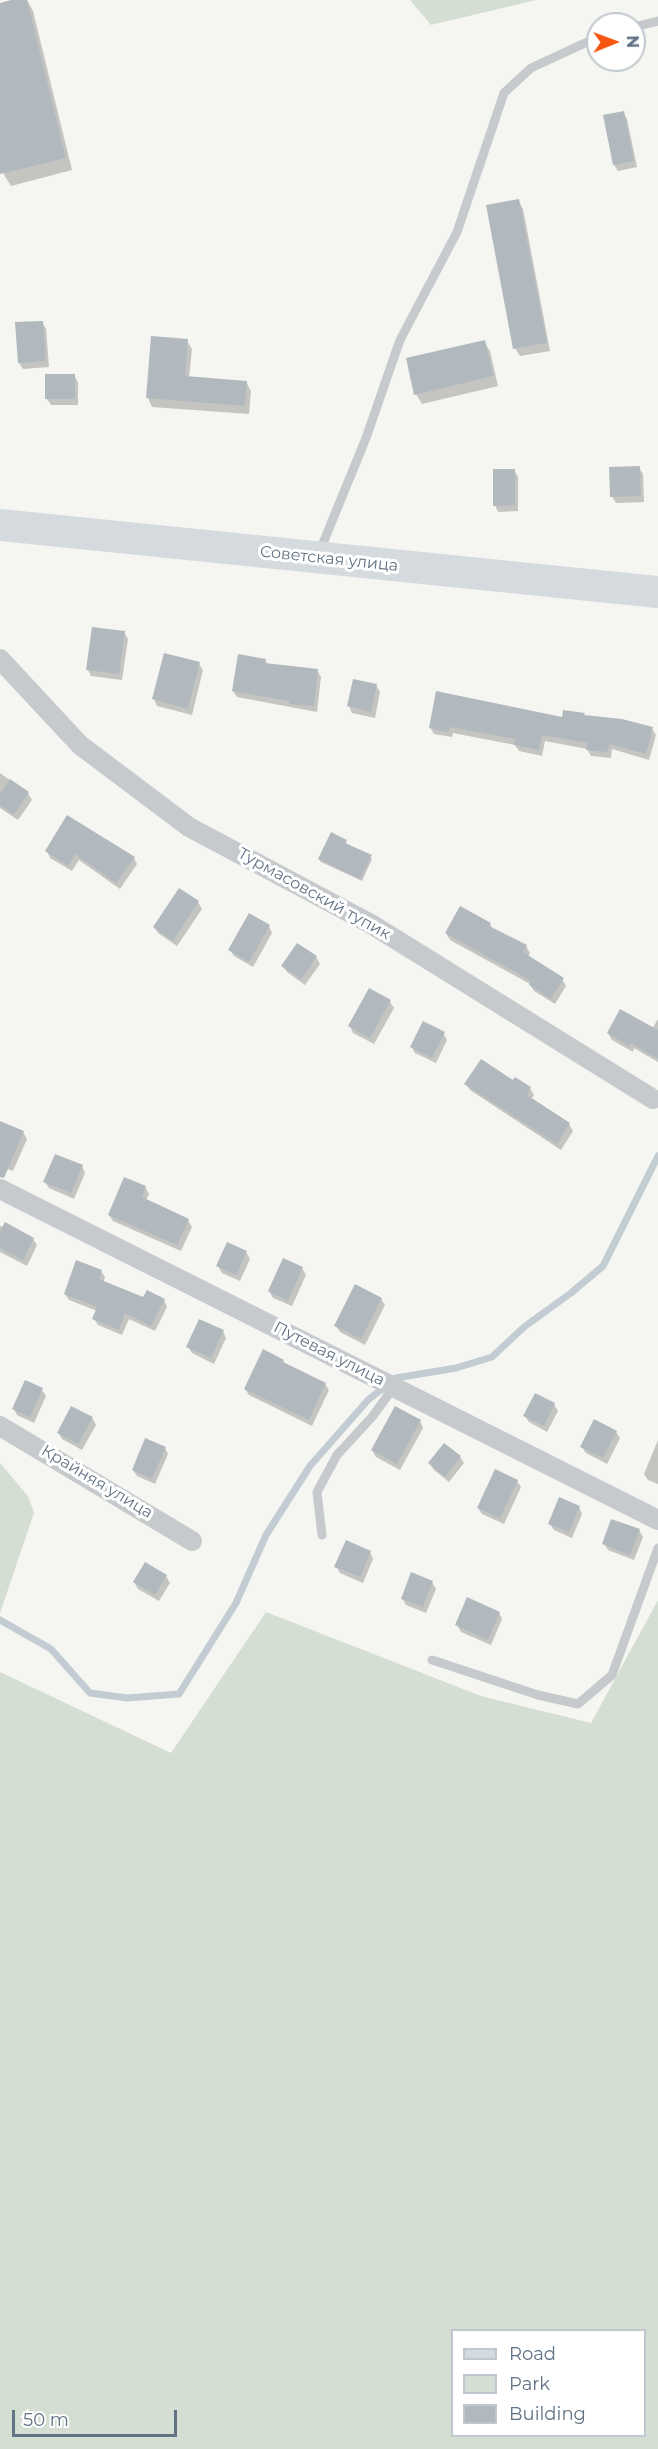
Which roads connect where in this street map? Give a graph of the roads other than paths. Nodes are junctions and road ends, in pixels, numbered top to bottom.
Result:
1 (586, 43) edge
2 (0, 525) edge
3 (317, 558) junction
4 (658, 592) edge
5 (0, 659) edge
6 (653, 1099) dead end
7 (0, 1189) edge
8 (386, 1383) junction
9 (0, 1426) edge
10 (658, 1520) edge
11 (322, 1535) dead end
12 (192, 1541) dead end
13 (658, 1548) edge
14 (432, 1660) dead end

1 - 3 lane
2 - 3 main road, Советская улица
3 - 4 main road, Советская улица
5 - 6 street, Турмасовский тупик
7 - 8 street, Путевая улица
8 - 10 street, Путевая улица
8 - 11 lane
9 - 12 street, Крайняя улица
13 - 14 lane

